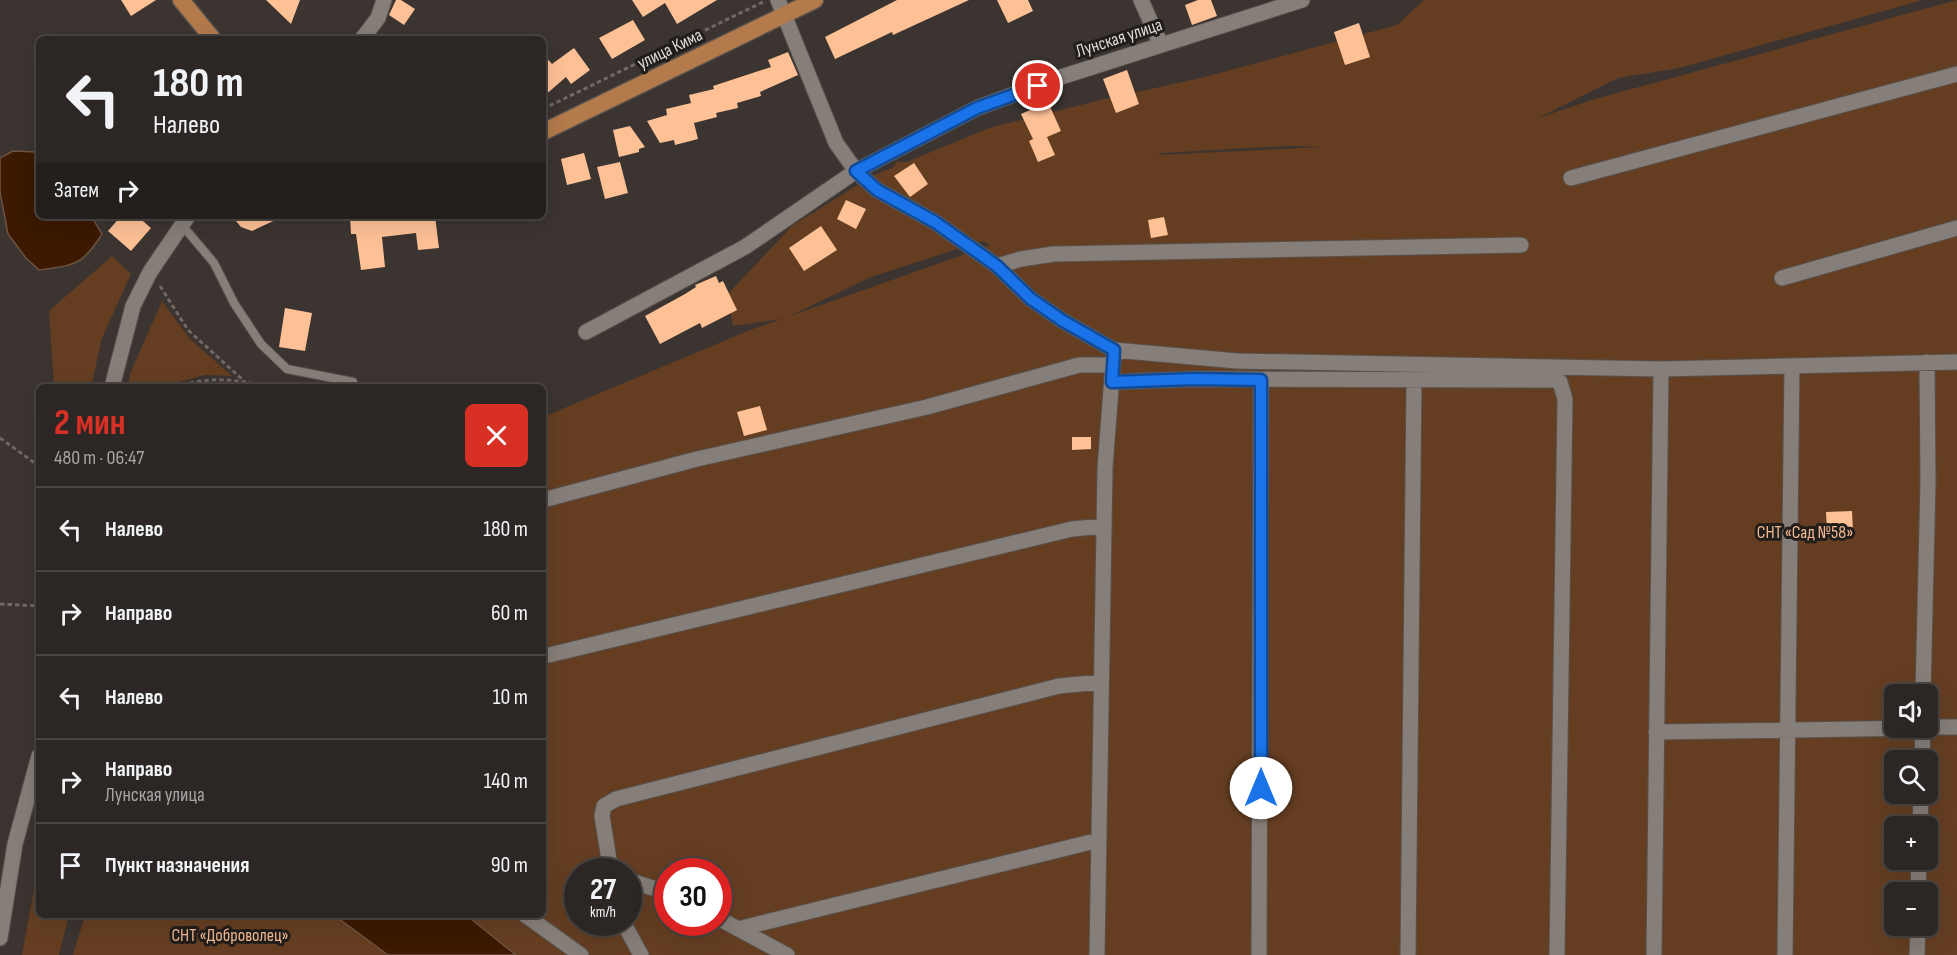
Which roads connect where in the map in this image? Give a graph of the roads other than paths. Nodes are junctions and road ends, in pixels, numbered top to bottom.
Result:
1 (181, 0) edge
2 (384, 0) edge
3 (815, 0) edge
4 (1141, 0) edge
5 (1302, 0) edge
6 (782, 7) edge
7 (211, 36) edge
8 (365, 36) edge
9 (1161, 45) junction
10 (1957, 74) edge
11 (546, 130) edge
12 (856, 171) junction
13 (1571, 177) dead end
14 (184, 220) edge
15 (1957, 228) edge
16 (1521, 245) dead end
17 (997, 266) junction
18 (1782, 278) dead end
19 (586, 332) dead end
20 (1114, 357) junction
21 (1928, 362) junction
22 (1957, 362) edge
23 (1792, 366) junction
24 (1660, 369) junction
25 (1261, 380) junction
26 (1414, 380) junction
27 (353, 382) dead end
28 (1112, 382) junction
29 (113, 384) edge
30 (546, 499) edge
31 (1104, 526) junction
32 (549, 655) dead end
33 (1101, 682) junction
34 (1923, 684) edge
35 (1938, 727) edge
36 (1957, 727) edge
37 (1884, 729) edge
38 (1787, 730) junction
39 (1656, 732) junction
40 (36, 767) edge
41 (1099, 840) junction
42 (609, 858) edge
43 (529, 918) edge
44 (732, 925) edge
45 (738, 928) junction
46 (631, 936) edge
47 (1918, 936) edge
48 (0, 938) edge
49 (581, 955) edge
50 (641, 955) edge
51 (787, 955) edge
52 (1097, 955) edge
53 (1259, 955) edge
54 (1408, 955) edge
55 (1557, 955) edge
56 (1653, 955) edge
57 (1785, 955) edge
58 (1917, 955) edge

1 - 7 main road
2 - 8 street
3 - 6 main road, улица Кима
4 - 9 street
5 - 9 street, Лунская улица
6 - 11 main road, улица Кима
6 - 12 street
9 - 12 street, Лунская улица
10 - 13 street
12 - 17 street
12 - 19 street, Лунская улица
14 - 27 lane
14 - 29 street
15 - 18 street
16 - 17 street
17 - 20 street
20 - 24 street
20 - 28 street
20 - 30 street
21 - 22 street
21 - 23 street
21 - 34 street
23 - 24 street
23 - 38 street
24 - 39 street
25 - 26 street
25 - 28 street
25 - 53 street
26 - 54 street
26 - 55 street
28 - 31 street
31 - 32 street
31 - 33 street
33 - 41 street
33 - 42 street
35 - 36 street
37 - 38 street
38 - 39 street
38 - 57 street
39 - 56 street
40 - 48 street
41 - 45 street
41 - 52 street
43 - 49 street
44 - 45 street
45 - 51 street
46 - 50 street
47 - 58 street

